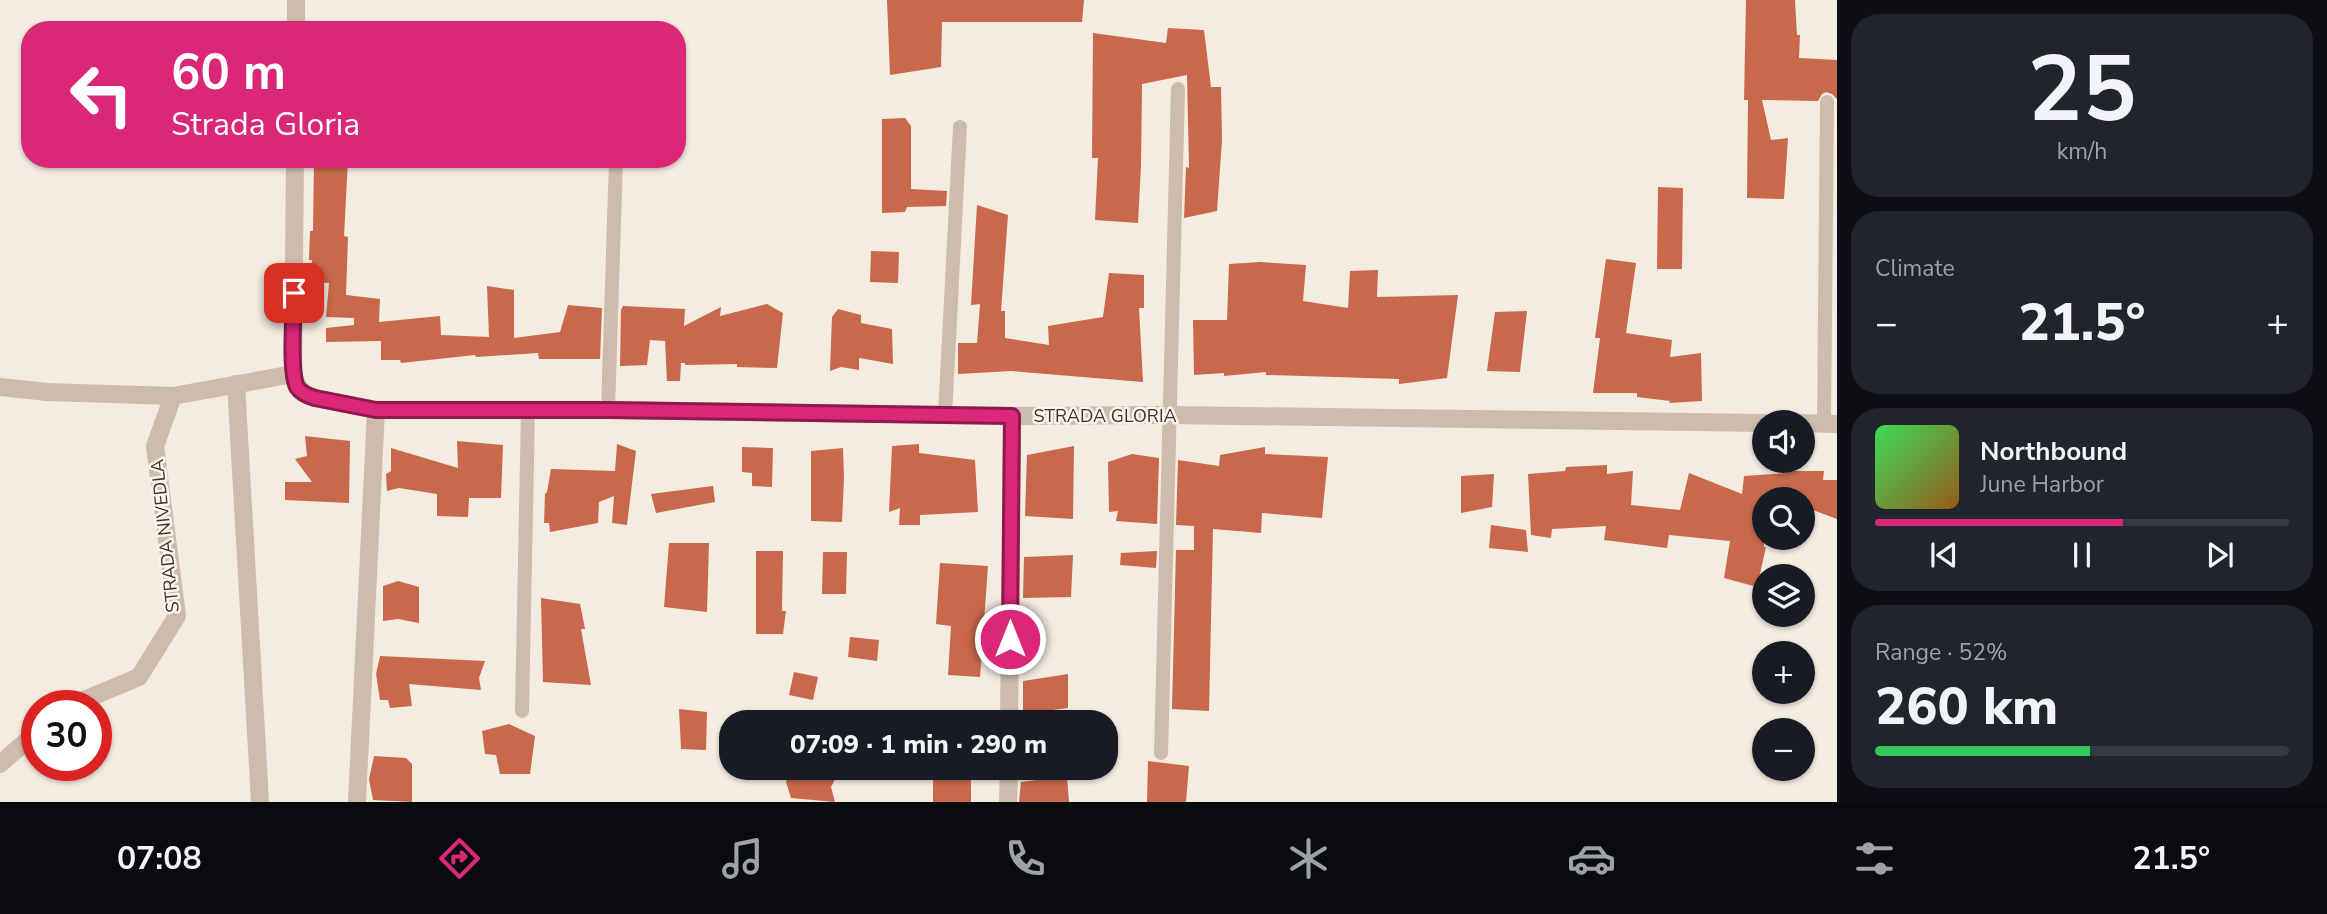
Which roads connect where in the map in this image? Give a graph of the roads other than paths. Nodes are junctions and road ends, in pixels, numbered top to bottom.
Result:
1 (296, 0) edge
2 (296, 21) edge
3 (1178, 89) dead end
4 (1827, 102) dead end
5 (960, 127) dead end
6 (295, 168) edge
7 (616, 168) edge
8 (293, 374) junction
9 (236, 384) junction
10 (0, 387) edge
11 (173, 396) junction
12 (376, 410) junction
13 (528, 410) junction
14 (608, 410) junction
15 (945, 415) junction
16 (1169, 415) junction
17 (1012, 416) junction
18 (1752, 423) edge
19 (1830, 424) edge
20 (108, 690) edge
21 (1009, 710) edge
22 (522, 711) dead end
23 (21, 746) edge
24 (1161, 753) dead end
25 (0, 764) edge
26 (1009, 780) edge
27 (260, 802) edge
28 (357, 802) edge
29 (1008, 802) edge

1 - 2 street
3 - 16 lane
4 - 19 lane
5 - 15 lane
6 - 8 street
7 - 14 lane
8 - 9 street
8 - 12 street, STRADA GLORIA
9 - 11 street
9 - 27 street
10 - 11 street
11 - 20 street, STRADA NIVEDLA
12 - 13 street, STRADA GLORIA
12 - 28 street
13 - 14 street, STRADA GLORIA
13 - 22 lane
14 - 15 street, STRADA GLORIA
15 - 17 street, STRADA GLORIA
16 - 17 street, STRADA GLORIA
16 - 18 street, STRADA GLORIA
16 - 24 lane
17 - 21 street
23 - 25 street
26 - 29 street

